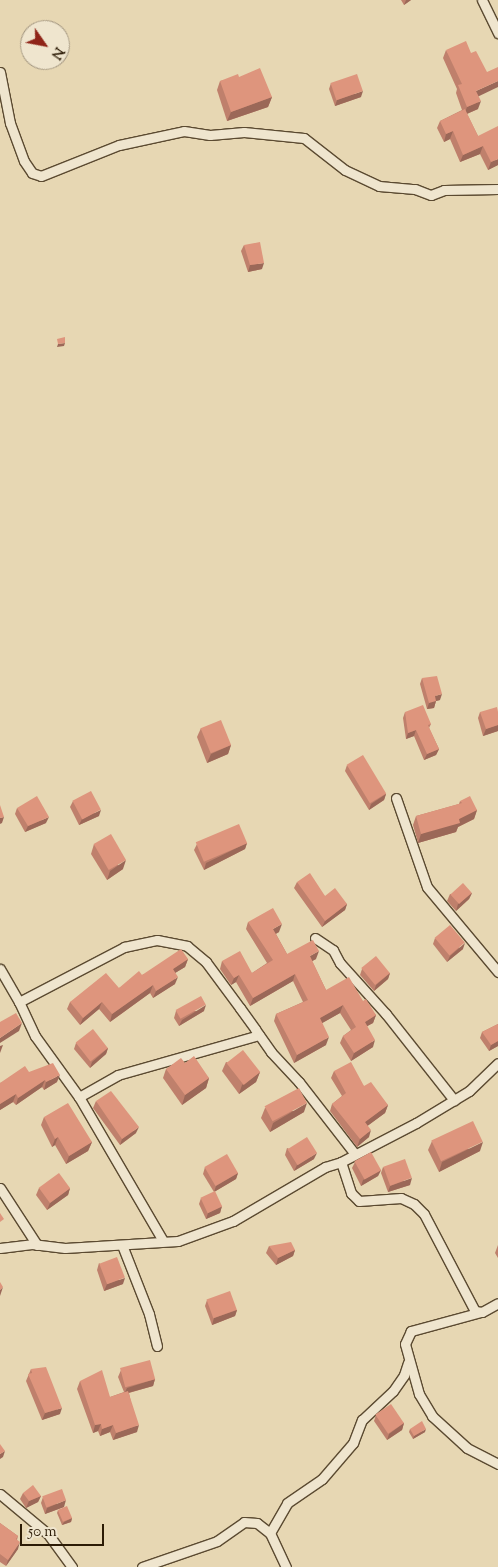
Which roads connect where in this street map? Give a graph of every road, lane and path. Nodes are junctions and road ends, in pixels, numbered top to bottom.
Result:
1 (482, 0) edge
2 (498, 33) edge
3 (0, 72) edge
4 (498, 189) edge
5 (396, 798) dead end
6 (316, 938) dead end
7 (0, 969) edge
8 (498, 972) edge
9 (19, 1002) junction
10 (259, 1035) junction
11 (498, 1062) edge
12 (79, 1096) junction
13 (454, 1100) junction
14 (354, 1153) junction
15 (341, 1162) junction
16 (0, 1188) edge
17 (163, 1241) junction
18 (37, 1245) junction
19 (122, 1245) junction
20 (0, 1248) edge
21 (498, 1303) edge
22 (482, 1312) junction
23 (157, 1346) dead end
24 (408, 1363) junction
25 (498, 1464) edge
26 (0, 1494) edge
27 (270, 1533) junction
28 (72, 1567) edge
29 (142, 1567) edge
30 (286, 1567) edge

1 - 2 street
3 - 4 street
5 - 8 street
6 - 13 street
7 - 9 street
9 - 10 street
9 - 12 street
10 - 12 street
10 - 14 street
11 - 13 street
12 - 17 street
13 - 14 street
14 - 15 street
15 - 17 street
15 - 22 street
16 - 18 street
17 - 19 street
18 - 19 street
18 - 20 street
19 - 23 street
21 - 22 street
22 - 24 street
24 - 25 street
24 - 27 street
26 - 28 street
27 - 29 street
27 - 30 street

